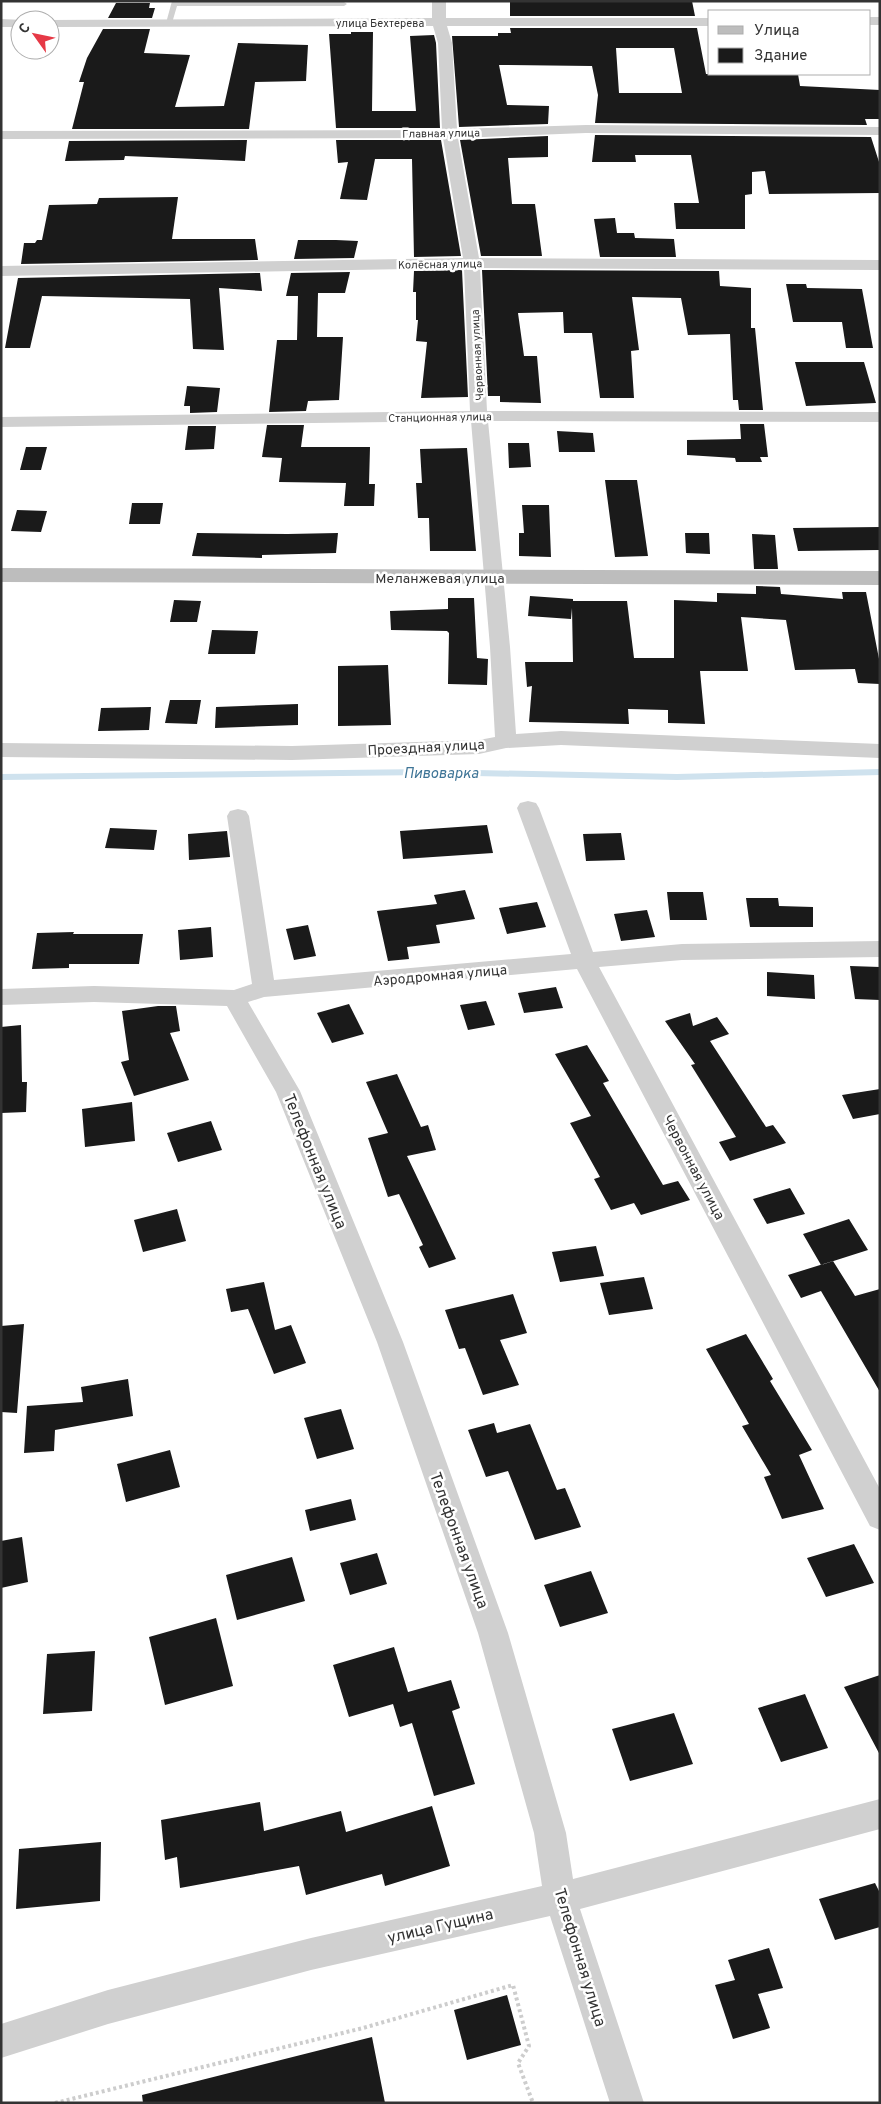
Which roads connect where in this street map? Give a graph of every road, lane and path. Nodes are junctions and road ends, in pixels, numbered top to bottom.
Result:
1 (439, 1) edge
2 (175, 2) edge
3 (274, 3) edge
4 (344, 4) dead end
5 (708, 22) edge
6 (60, 23) edge
7 (170, 23) junction
8 (439, 23) junction
9 (880, 130) edge
10 (450, 134) junction
11 (1, 135) edge
12 (472, 263) junction
13 (880, 265) edge
14 (1, 271) edge
15 (480, 416) junction
16 (880, 417) edge
17 (1, 422) edge
18 (1, 575) edge
19 (495, 578) junction
20 (880, 578) edge
21 (506, 741) junction
22 (1, 750) edge
23 (880, 750) edge
24 (528, 808) dead end
25 (238, 816) dead end
26 (880, 950) edge
27 (586, 962) junction
28 (264, 989) junction
29 (1, 997) edge
30 (234, 998) junction
31 (880, 1517) edge
32 (880, 1814) edge
33 (560, 1898) junction
34 (1, 2041) edge
35 (619, 2100) edge
36 (55, 2103) edge
37 (533, 2103) edge

1 - 8 street, Червонная улица
2 - 3 lane
2 - 7 lane
3 - 4 lane
5 - 8 street, улица Бехтерева
6 - 7 street, улица Бехтерева
7 - 8 street, улица Бехтерева
8 - 10 street, Червонная улица
9 - 10 street, Главная улица
10 - 11 street, Главная улица
10 - 12 street, Червонная улица
12 - 13 street, Колёсная улица
12 - 14 street, Колёсная улица
12 - 15 street, Червонная улица
15 - 16 street, Станционная улица
15 - 17 street, Станционная улица
15 - 19 street, Червонная улица
18 - 19 street, Меланжевая улица
19 - 20 street, Меланжевая улица
19 - 21 street, Червонная улица
21 - 22 street, Проездная улица
21 - 23 street, Проездная улица
24 - 27 street, Червонная улица
25 - 28 street
26 - 27 street, Аэродромная улица
27 - 28 street, Аэродромная улица
27 - 31 street, Червонная улица
28 - 30 street, Аэродромная улица
29 - 30 street, Аэродромная улица
30 - 33 street, Телефонная улица
32 - 33 street, улица Гущина
33 - 34 street, улица Гущина
33 - 35 street, Телефонная улица
36 - 37 path

